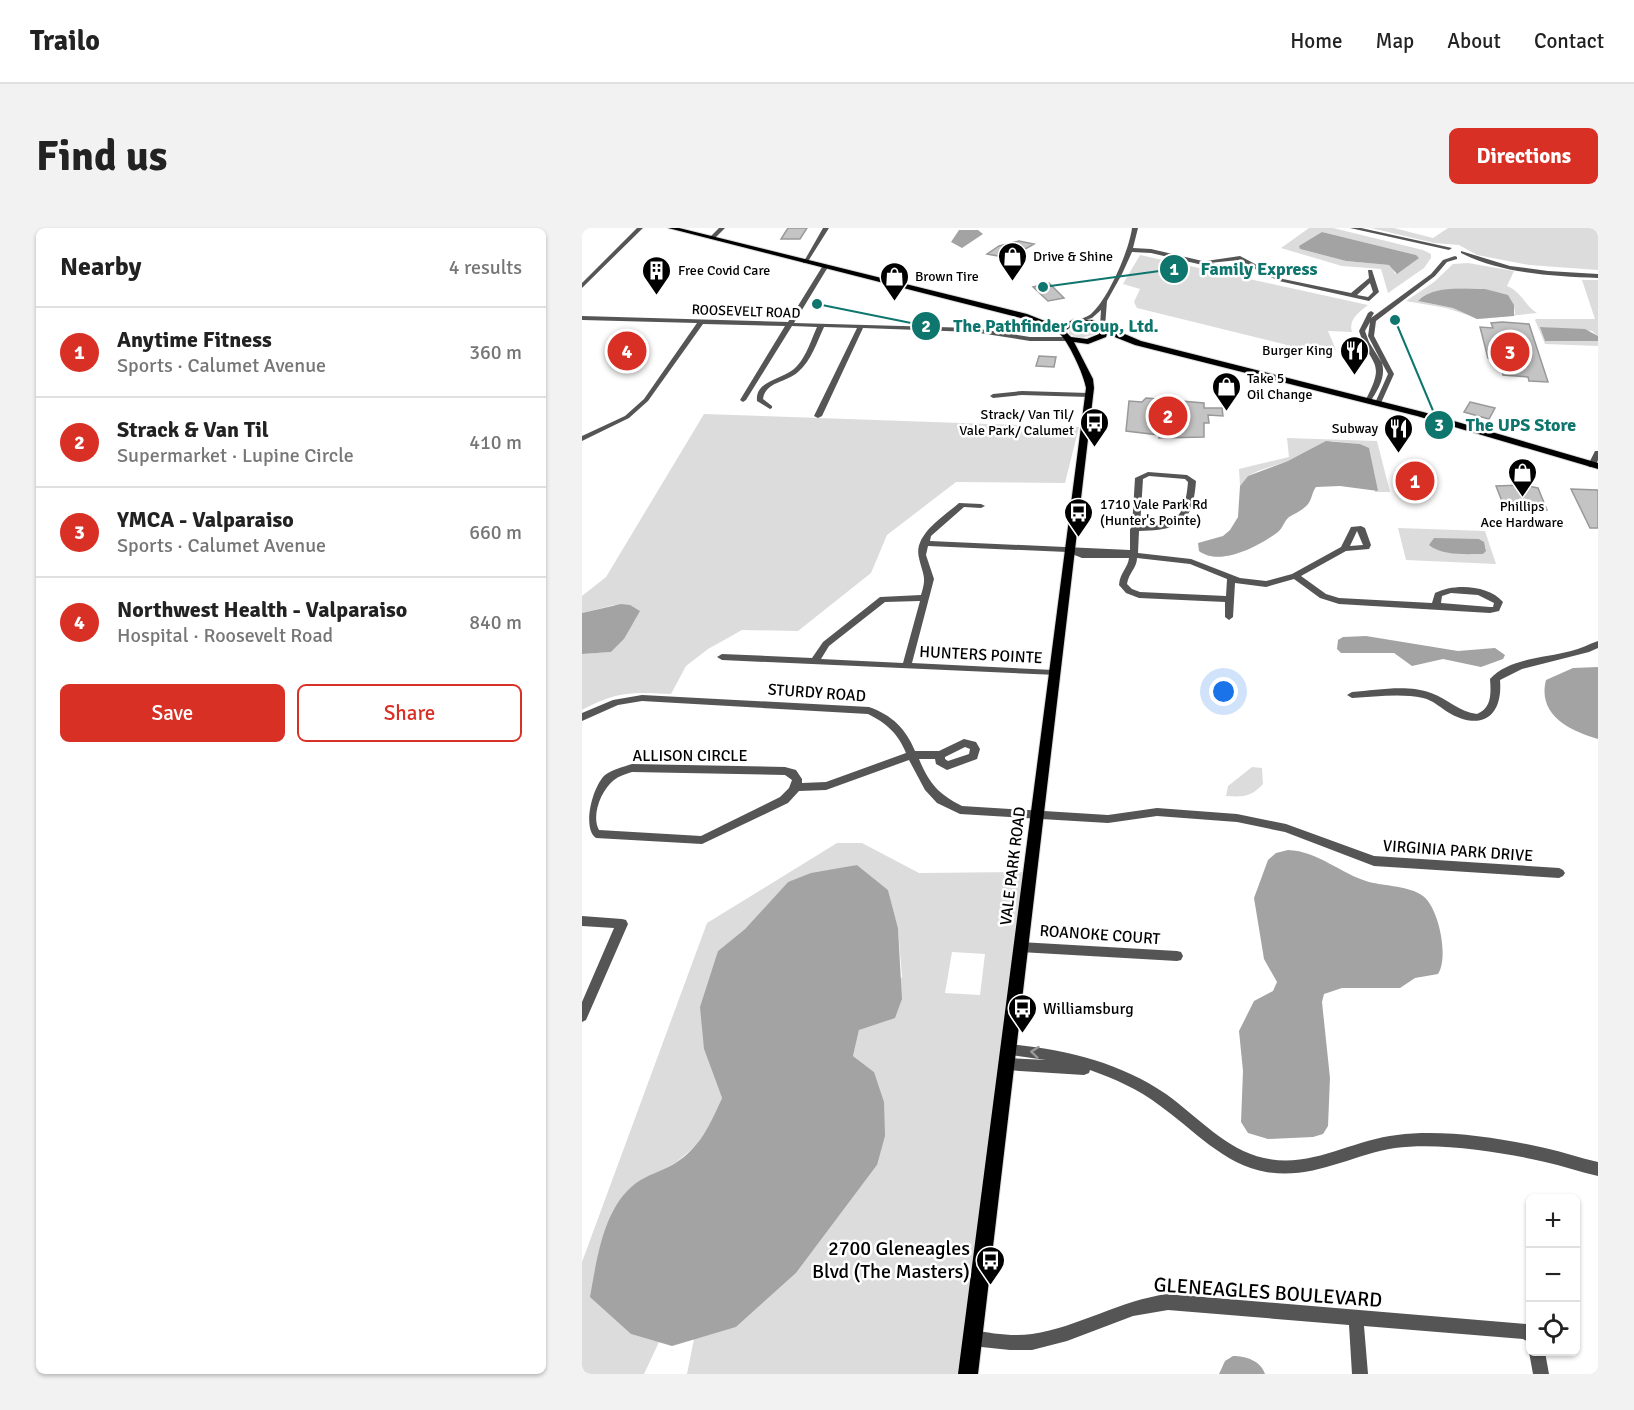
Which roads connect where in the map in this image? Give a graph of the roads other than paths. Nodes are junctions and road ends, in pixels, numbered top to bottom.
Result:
1 (640, 228) edge
2 (671, 228) edge
3 (722, 228) edge
4 (826, 228) edge
5 (1136, 228) edge
6 (1353, 228) edge
7 (712, 238) junction
8 (1401, 240) junction
9 (1449, 248) junction
10 (1131, 250) junction
11 (1463, 252) junction
12 (1439, 253) junction
13 (1456, 258) junction
14 (805, 262) junction
15 (1498, 264) junction
16 (825, 267) junction
17 (1370, 270) dead end
18 (1598, 276) edge
19 (1372, 278) junction
20 (582, 286) edge
21 (1353, 295) junction
22 (1104, 298) junction
23 (1024, 316) junction
24 (582, 318) edge
25 (1079, 321) junction
26 (701, 322) junction
27 (790, 325) junction
28 (821, 326) junction
29 (861, 327) junction
30 (1104, 327) junction
31 (1064, 335) junction
32 (1092, 341) junction
33 (1141, 345) junction
34 (1081, 364) junction
35 (1089, 395) junction
36 (993, 396) dead end
37 (743, 400) dead end
38 (1373, 402) junction
39 (770, 408) dead end
40 (818, 416) dead end
41 (582, 439) edge
42 (1598, 453) edge
43 (1595, 465) edge
44 (981, 506) dead end
45 (1134, 529) junction
46 (924, 543) junction
47 (1344, 549) dead end
48 (1070, 550) junction
49 (1133, 555) junction
50 (1295, 576) junction
51 (1231, 578) junction
52 (925, 598) junction
53 (1229, 599) junction
54 (1436, 606) junction
55 (1229, 617) dead end
56 (1598, 644) edge
57 (722, 657) dead end
58 (816, 661) junction
59 (907, 666) junction
60 (1054, 673) junction
61 (1352, 694) dead end
62 (582, 717) edge
63 (940, 754) dead end
64 (911, 755) junction
65 (796, 787) junction
66 (1038, 815) junction
67 (1559, 873) dead end
68 (582, 921) edge
69 (1020, 947) junction
70 (1178, 956) dead end
71 (582, 1016) edge
72 (1007, 1057) junction
73 (1598, 1169) edge
74 (1356, 1319) junction
75 (1526, 1332) edge
76 (972, 1338) junction
77 (1538, 1356) edge
78 (968, 1374) edge
79 (1360, 1374) edge
80 (1541, 1374) edge

1 - 20 street
2 - 7 main road
3 - 7 street
4 - 14 street
5 - 10 street
6 - 8 street
7 - 14 main road
8 - 9 street
8 - 12 street
9 - 11 street
9 - 12 street
10 - 21 street
10 - 22 street
11 - 13 street
11 - 15 street
12 - 13 street
12 - 38 street
13 - 15 street
13 - 38 street
14 - 16 main road
15 - 18 street
16 - 23 main road
16 - 27 street
17 - 19 street
19 - 21 street
19 - 21 street
22 - 25 street
22 - 30 street
23 - 25 main road
23 - 31 main road
24 - 26 street, ROOSEVELT ROAD
25 - 30 main road
25 - 31 main road
26 - 27 street, ROOSEVELT ROAD
26 - 41 street
27 - 28 street, ROOSEVELT ROAD
27 - 37 street
28 - 29 street, ROOSEVELT ROAD
28 - 39 street
29 - 31 street, ROOSEVELT ROAD
29 - 40 street
30 - 32 main road
30 - 33 main road
31 - 32 main road
31 - 34 main road, VALE PARK ROAD
32 - 33 main road
32 - 34 main road
33 - 38 main road
34 - 35 main road, VALE PARK ROAD
35 - 36 street
35 - 48 main road, VALE PARK ROAD
38 - 43 main road
42 - 43 street
44 - 46 street
45 - 45 street
45 - 49 street
46 - 48 street
46 - 52 street, HUNTERS POINTE
47 - 50 street
48 - 49 street
48 - 60 main road, VALE PARK ROAD
49 - 51 street
49 - 53 street
50 - 51 street
50 - 54 street
51 - 53 street
52 - 58 street
52 - 59 street, HUNTERS POINTE
53 - 55 street
54 - 54 street
56 - 61 street
57 - 58 street, HUNTERS POINTE
58 - 59 street, HUNTERS POINTE
59 - 60 street, HUNTERS POINTE
60 - 66 main road, VALE PARK ROAD
62 - 64 street, STURDY ROAD
63 - 64 street
64 - 65 street
64 - 66 street, STURDY ROAD
65 - 65 street, ALLISON CIRCLE
66 - 67 street, VIRGINIA PARK DRIVE
66 - 69 main road, VALE PARK ROAD
68 - 71 street
69 - 70 street, ROANOKE COURT
69 - 72 main road, VALE PARK ROAD
72 - 73 street
72 - 76 main road, VALE PARK ROAD
74 - 75 street, GLENEAGLES BOULEVARD
74 - 76 street, GLENEAGLES BOULEVARD
74 - 79 street
76 - 78 main road, VALE PARK ROAD
77 - 80 street

